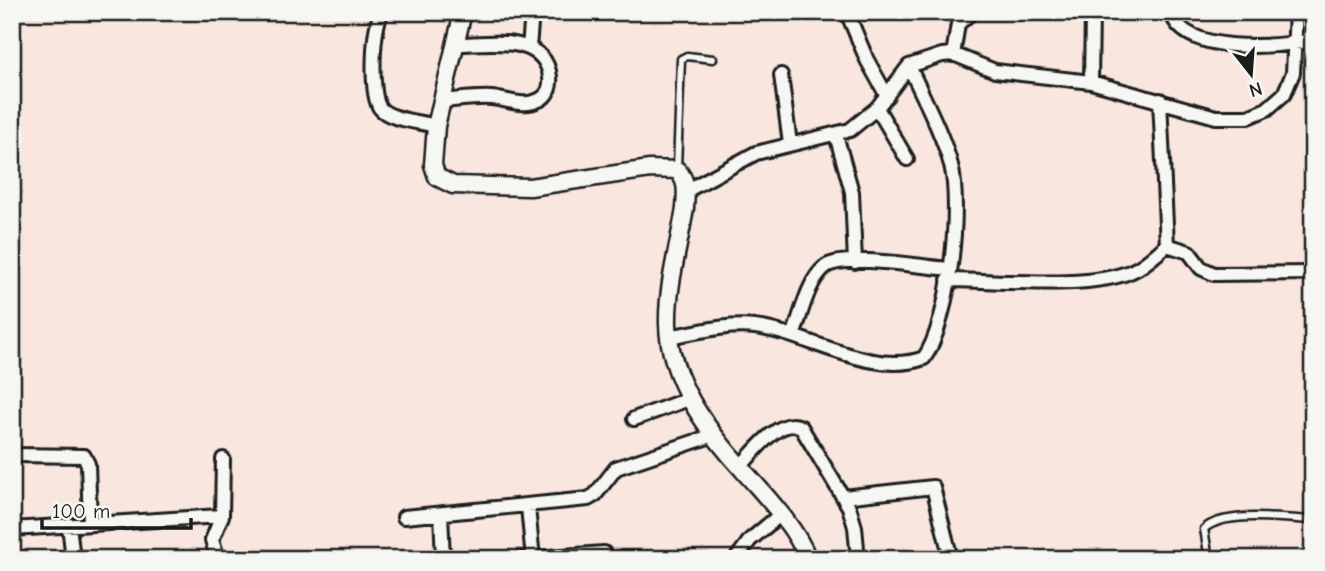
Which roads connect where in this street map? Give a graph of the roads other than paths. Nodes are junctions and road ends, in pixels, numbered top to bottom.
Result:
1 (383, 12) edge
2 (463, 12) edge
3 (532, 12) edge
4 (847, 12) edge
5 (1092, 12) edge
6 (1171, 12) edge
7 (1296, 12) edge
8 (966, 14) edge
9 (1313, 40) edge
10 (1295, 43) junction
11 (458, 44) junction
12 (529, 48) junction
13 (953, 55) junction
14 (713, 59) dead end
15 (909, 66) junction
16 (781, 75) dead end
17 (1091, 82) junction
18 (887, 96) junction
19 (1160, 100) junction
20 (442, 101) junction
21 (877, 108) junction
22 (436, 125) junction
23 (836, 135) junction
24 (790, 144) junction
25 (907, 159) dead end
26 (677, 170) junction
27 (686, 191) junction
28 (1167, 245) junction
29 (855, 262) junction
30 (948, 274) junction
31 (1313, 274) edge
32 (793, 336) junction
33 (669, 337) junction
34 (691, 398) junction
35 (634, 419) dead end
36 (714, 435) junction
37 (12, 455) edge
38 (223, 459) dead end
39 (740, 467) junction
40 (843, 498) junction
41 (528, 507) junction
42 (441, 514) junction
43 (781, 514) junction
44 (221, 516) junction
45 (404, 517) dead end
46 (1313, 520) edge
47 (90, 524) junction
48 (69, 525) junction
49 (12, 529) edge
50 (604, 553) dead end
51 (529, 558) edge
52 (73, 559) edge
53 (218, 559) edge
54 (443, 559) edge
55 (736, 559) edge
56 (808, 559) edge
57 (858, 559) edge
58 (951, 559) edge
59 (1209, 559) edge

1 - 22 street
2 - 11 street
3 - 12 street
4 - 18 street
5 - 17 street
6 - 10 street
7 - 10 street
8 - 13 street
9 - 10 street
10 - 19 street
11 - 12 street
11 - 20 street
12 - 20 street
13 - 15 street
13 - 17 street
14 - 26 lane
15 - 18 street
15 - 30 street
16 - 24 street
17 - 19 street
18 - 21 street
19 - 28 street
20 - 22 street
21 - 23 street
21 - 25 street
22 - 26 street
23 - 24 street
23 - 29 street
24 - 27 street
26 - 27 street
27 - 33 street
28 - 30 street
28 - 31 street
29 - 30 street
29 - 32 street
30 - 32 street
32 - 33 street
33 - 34 street
34 - 35 street
34 - 36 street
36 - 39 street
36 - 41 street
37 - 47 street
38 - 44 street
39 - 40 street
39 - 43 street
40 - 57 street
40 - 58 street
41 - 42 street
41 - 51 street
42 - 45 street
42 - 54 street
43 - 55 street
43 - 56 street
44 - 47 street
44 - 53 street
46 - 59 lane
47 - 48 street
48 - 49 street
48 - 52 street
50 - 51 street

